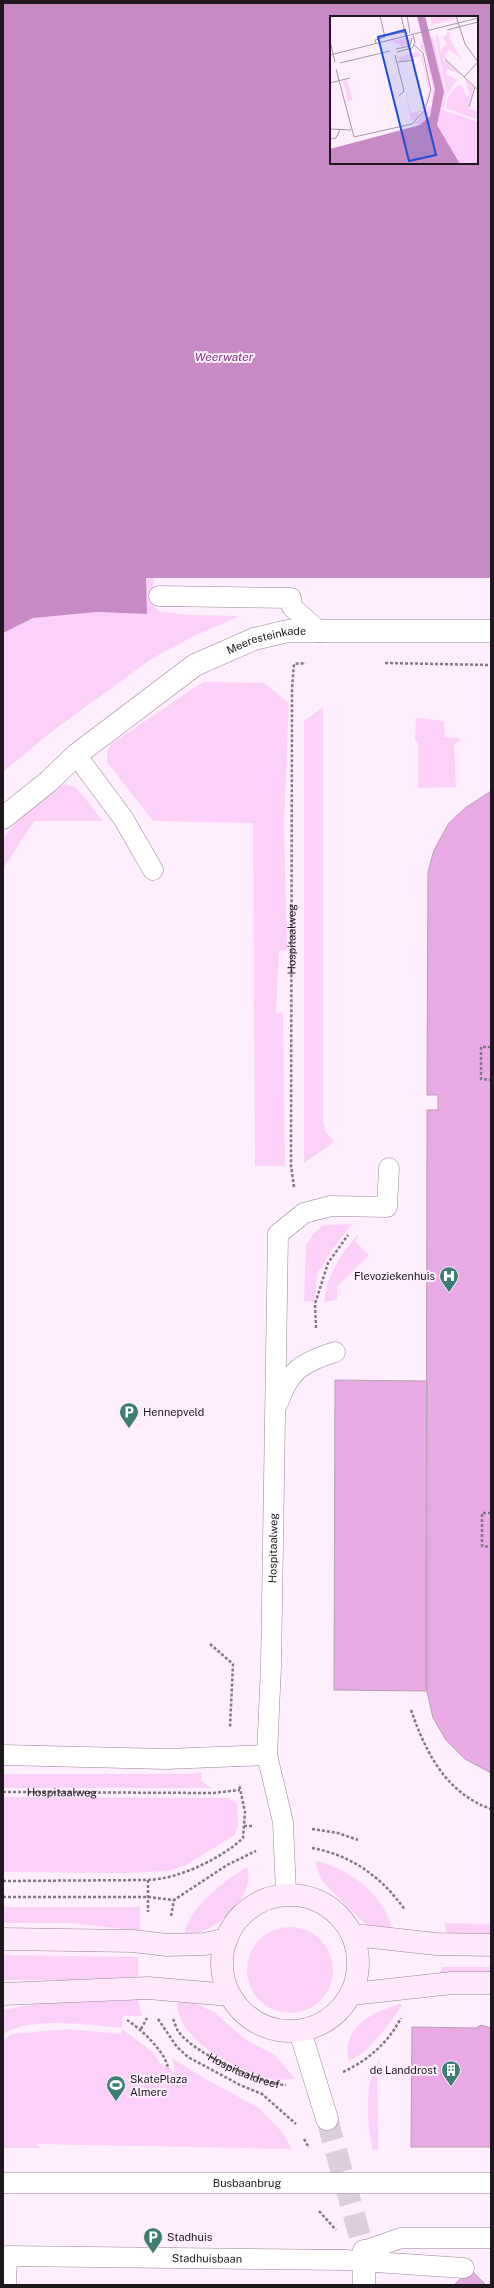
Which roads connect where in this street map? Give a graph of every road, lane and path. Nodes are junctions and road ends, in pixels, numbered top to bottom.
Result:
1 (159, 596) dead end
2 (491, 631) edge
3 (320, 632) junction
4 (308, 663) dead end
5 (377, 663) dead end
6 (491, 665) edge
7 (76, 755) junction
8 (3, 818) edge
9 (153, 870) dead end
10 (491, 1047) edge
11 (491, 1080) edge
12 (389, 1168) dead end
13 (372, 1206) junction
14 (304, 1213) junction
15 (335, 1352) dead end
16 (316, 1358) junction
17 (274, 1417) junction
18 (491, 1514) edge
19 (491, 1547) edge
20 (411, 1710) dead end
21 (3, 1755) edge
22 (267, 1755) junction
23 (240, 1790) dead end
24 (3, 1792) edge
25 (491, 1809) edge
26 (243, 1838) dead end
27 (284, 1845) junction
28 (3, 1880) edge
29 (148, 1880) junction
30 (286, 1894) junction
31 (3, 1896) edge
32 (148, 1898) junction
33 (174, 1900) junction
34 (354, 1935) junction
35 (3, 1939) edge
36 (227, 1939) junction
37 (410, 1942) junction
38 (158, 1944) junction
39 (491, 1945) edge
40 (491, 1983) edge
41 (157, 1988) junction
42 (410, 1988) junction
43 (3, 1994) edge
44 (352, 1994) junction
45 (230, 1995) junction
46 (127, 2020) dead end
47 (300, 2031) junction
48 (168, 2069) dead end
49 (316, 2082) junction
50 (327, 2119) tunnel mouth
51 (299, 2130) dead end
52 (302, 2136) dead end
53 (308, 2148) dead end
54 (3, 2183) edge
55 (491, 2183) edge
56 (491, 2238) edge
57 (364, 2256) junction
58 (464, 2268) dead end
59 (6, 2285) edge
60 (364, 2285) edge

1 - 3 lane
2 - 3 street, Meeresteinkade
3 - 7 street, Meeresteinkade
4 - 14 path, Hospitaalweg
5 - 6 path
7 - 8 street, Meeresteinkade
7 - 9 lane
10 - 11 path
12 - 13 lane, Hospitaalweg
13 - 14 lane, Hospitaalweg
13 - 16 path
14 - 17 lane, Hospitaalweg
15 - 16 lane
16 - 17 lane
17 - 22 lane, Hospitaalweg
18 - 19 path
20 - 25 path
21 - 22 lane
22 - 27 lane, Hospitaalweg
23 - 24 path, Hospitaalweg
26 - 29 path
27 - 30 lane, Hospitaalweg
27 - 33 path
27 - 37 path
28 - 29 path
29 - 32 path
30 - 34 main road
30 - 36 main road
31 - 32 path
32 - 33 path
32 - 38 path
33 - 38 path
34 - 37 main road
34 - 44 main road
35 - 38 main road
36 - 38 main road
36 - 45 main road
37 - 39 main road
40 - 42 main road
41 - 43 main road
41 - 45 main road
41 - 49 path, Hospitaaldreef
41 - 51 path, Hospitaaldreef
42 - 44 main road
42 - 49 path, Hospitaaldreef
44 - 47 main road
45 - 47 main road
46 - 48 path
47 - 49 street
49 - 50 street
52 - 53 path
54 - 55 lane, Busbaanbrug, bridge
56 - 57 lane
57 - 58 lane
57 - 59 lane, Stadhuisbaan
57 - 60 street

